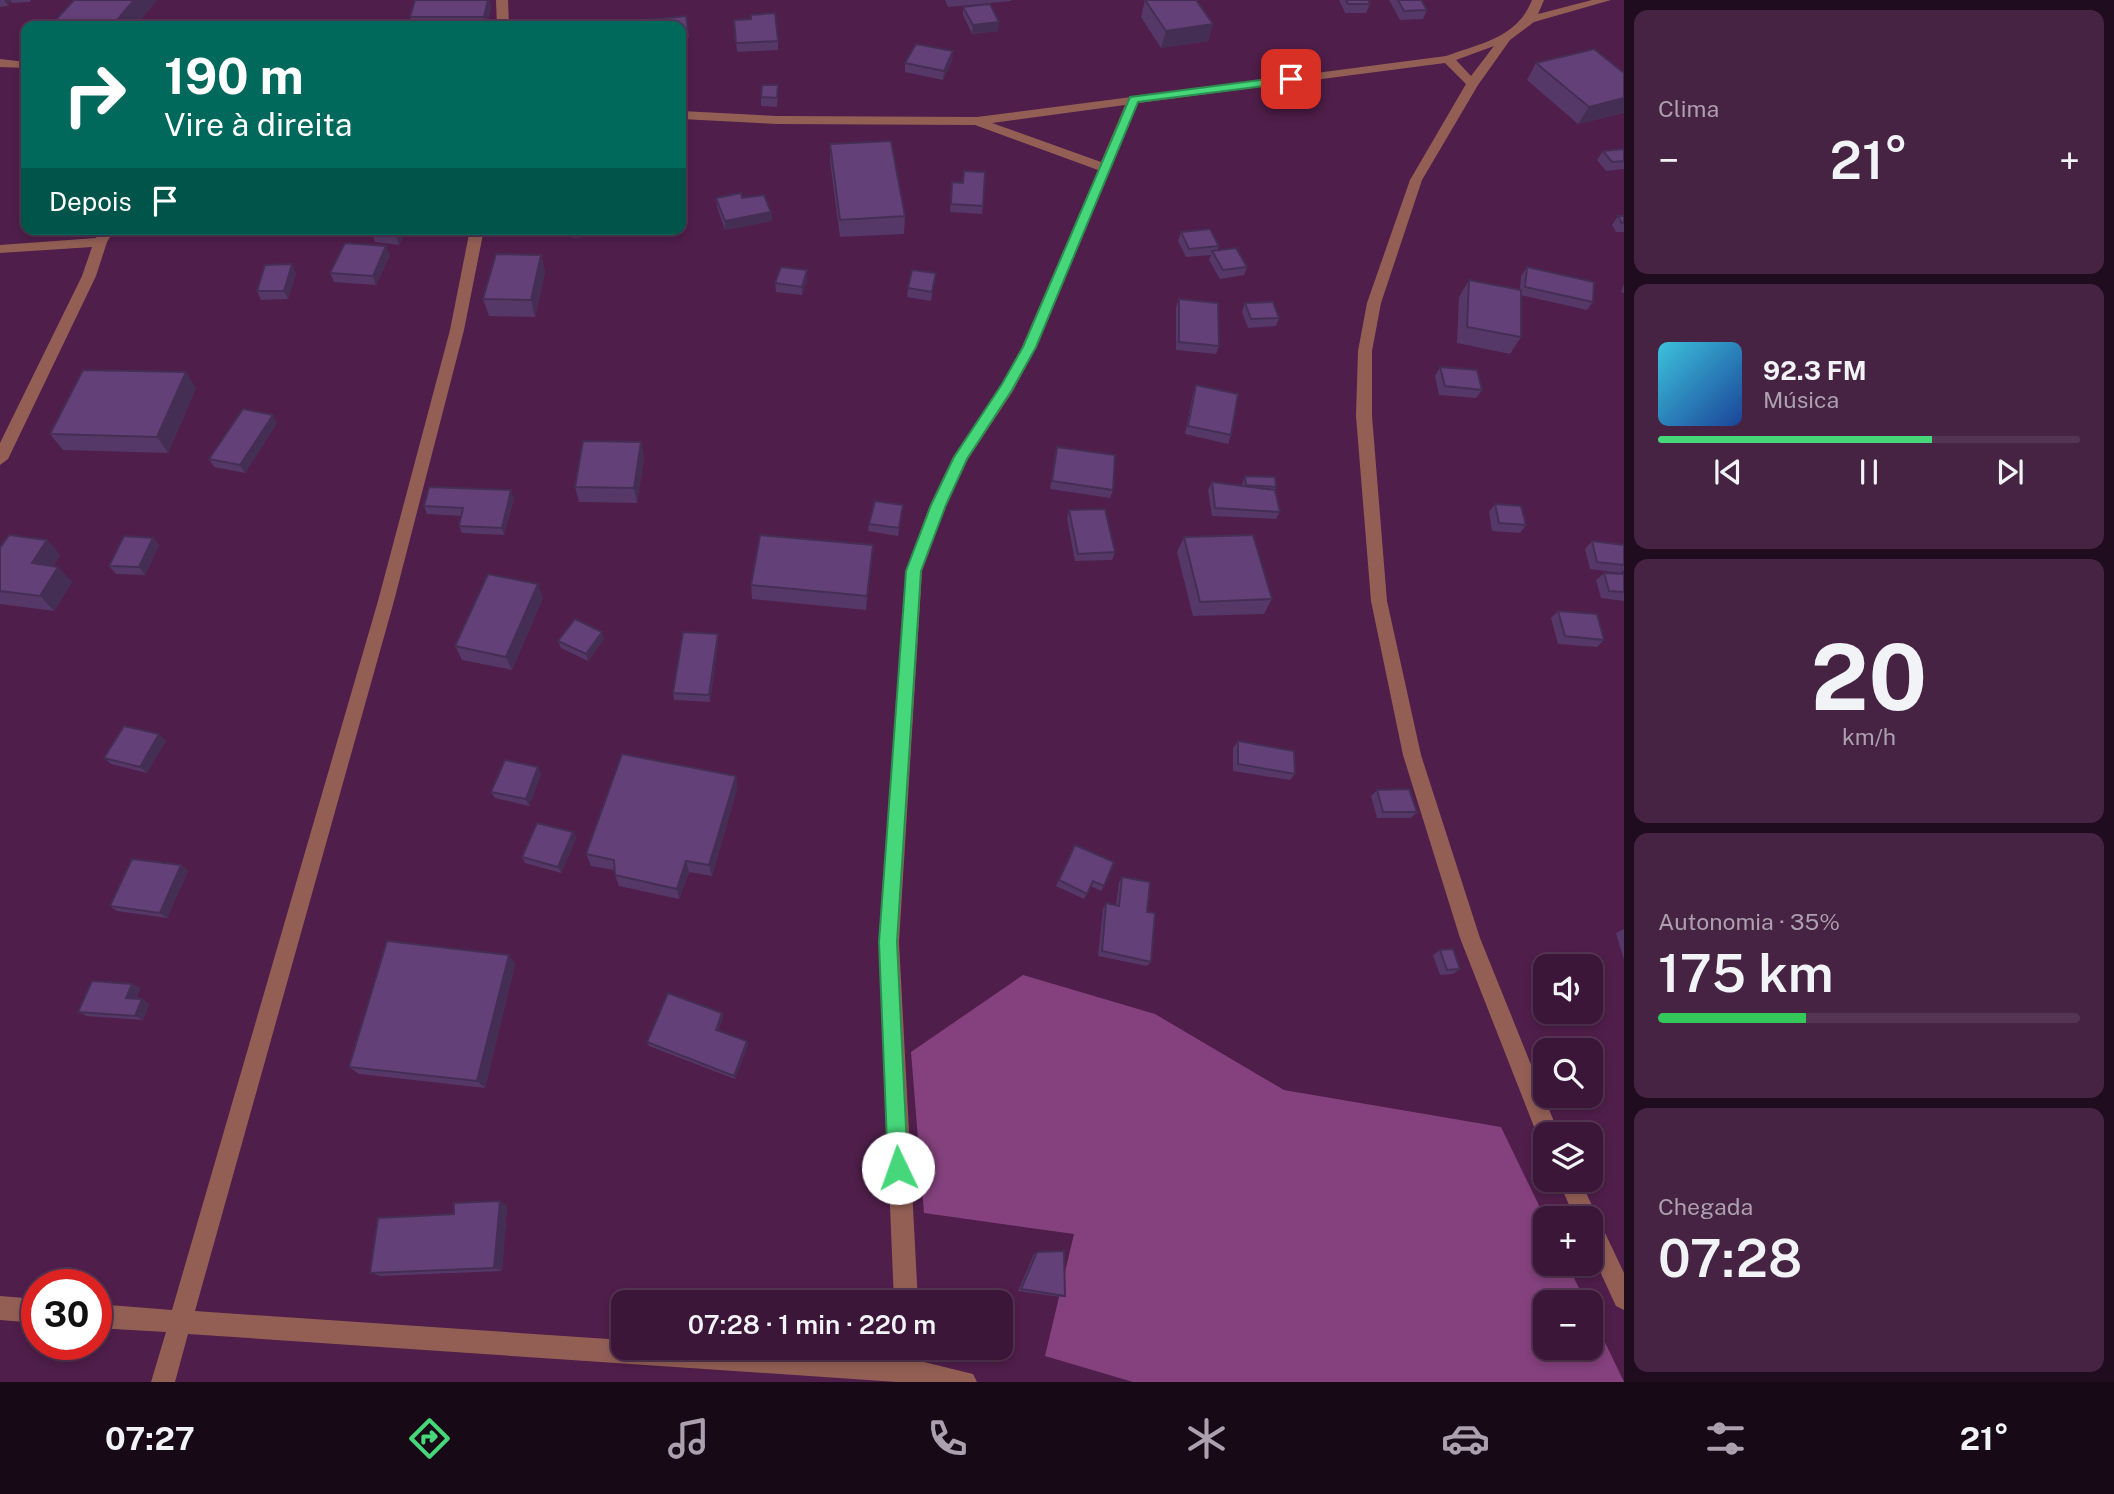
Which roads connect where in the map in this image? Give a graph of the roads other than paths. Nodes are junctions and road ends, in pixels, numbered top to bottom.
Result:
1 (502, 0) edge
2 (1538, 0) edge
3 (1597, 0) edge
4 (1605, 0) edge
5 (1530, 20) junction
6 (503, 21) edge
7 (1506, 38) junction
8 (1448, 59) junction
9 (0, 63) edge
10 (21, 65) edge
11 (1472, 84) junction
12 (1134, 99) junction
13 (686, 114) edge
14 (977, 121) junction
15 (1104, 168) junction
16 (476, 235) edge
17 (104, 236) edge
18 (0, 249) edge
19 (0, 459) edge
20 (1543, 1122) edge
21 (1603, 1253) edge
22 (905, 1290) edge
23 (1624, 1298) edge
24 (0, 1308) edge
25 (21, 1310) edge
26 (112, 1317) edge
27 (179, 1323) junction
28 (909, 1367) edge
29 (163, 1382) edge
30 (965, 1382) edge

1 - 6 street
2 - 5 street
3 - 4 street
3 - 5 street
5 - 7 street
7 - 8 street
7 - 11 street
8 - 11 street
8 - 12 street
9 - 10 street
11 - 20 street
12 - 14 street
12 - 15 street
13 - 14 street
14 - 15 street
15 - 22 street
16 - 27 street
17 - 18 street
17 - 19 street
21 - 23 street
24 - 25 street
26 - 27 street
27 - 28 street
27 - 29 street
28 - 30 street

